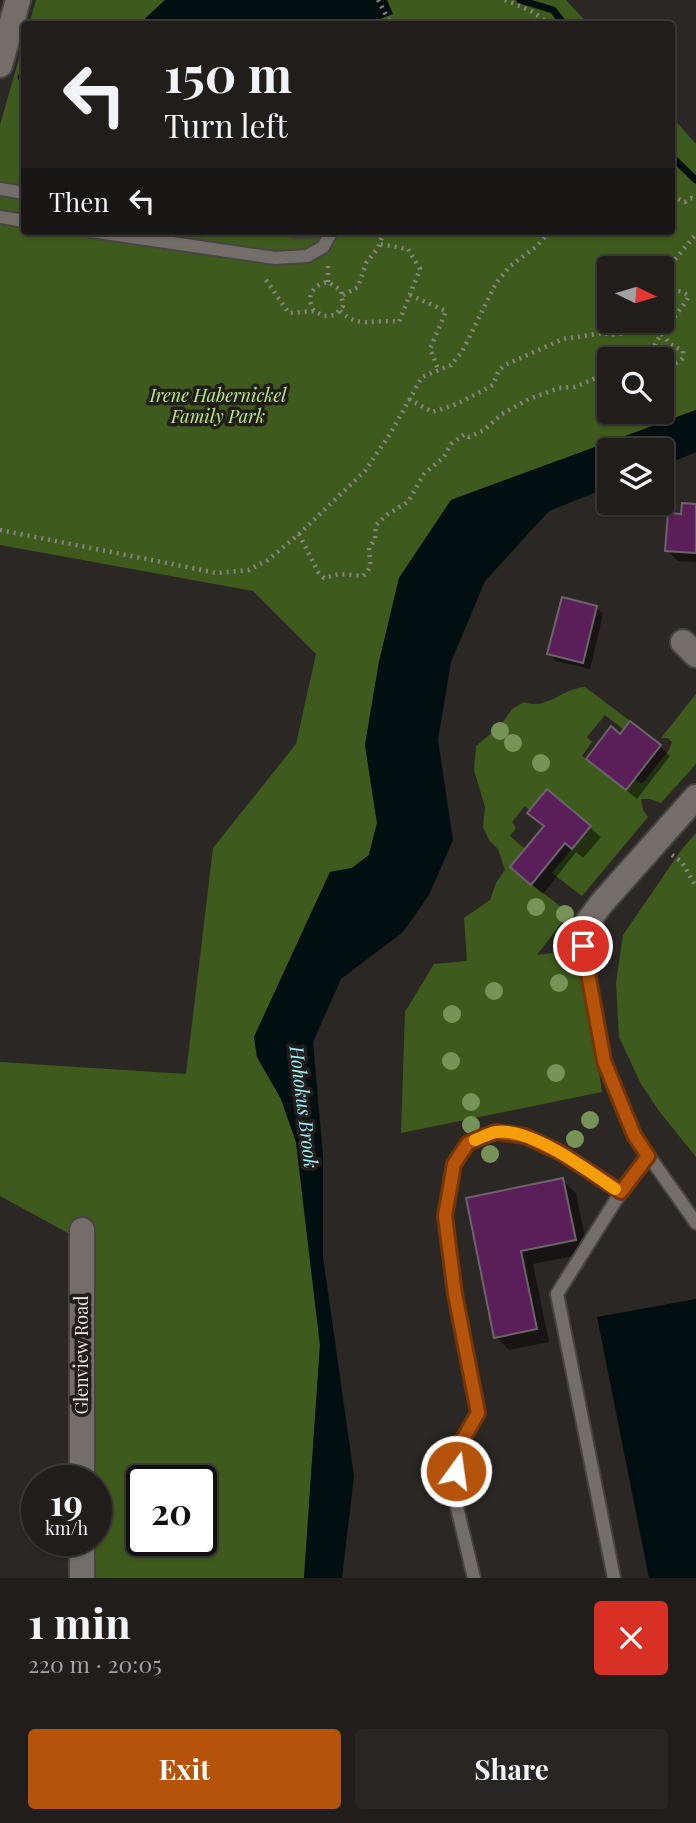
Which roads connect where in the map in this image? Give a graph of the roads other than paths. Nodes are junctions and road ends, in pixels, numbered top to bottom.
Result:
1 (18, 0) edge
2 (0, 65) edge
3 (0, 190) edge
4 (21, 193) edge
5 (0, 218) edge
6 (21, 221) edge
7 (119, 235) edge
8 (330, 235) edge
9 (696, 797) edge
10 (583, 946) joint
11 (648, 1156) junction
12 (621, 1192) junction
13 (696, 1223) edge
14 (82, 1230) dead end
15 (82, 1465) edge
16 (82, 1556) edge
17 (82, 1578) edge
18 (474, 1578) edge
19 (614, 1578) edge

1 - 2 street
3 - 4 lane
5 - 6 lane
7 - 8 lane
9 - 10 street
10 - 11 lane
11 - 12 lane
11 - 13 lane
12 - 18 lane
12 - 19 lane
14 - 15 street, Glenview Road
16 - 17 street

